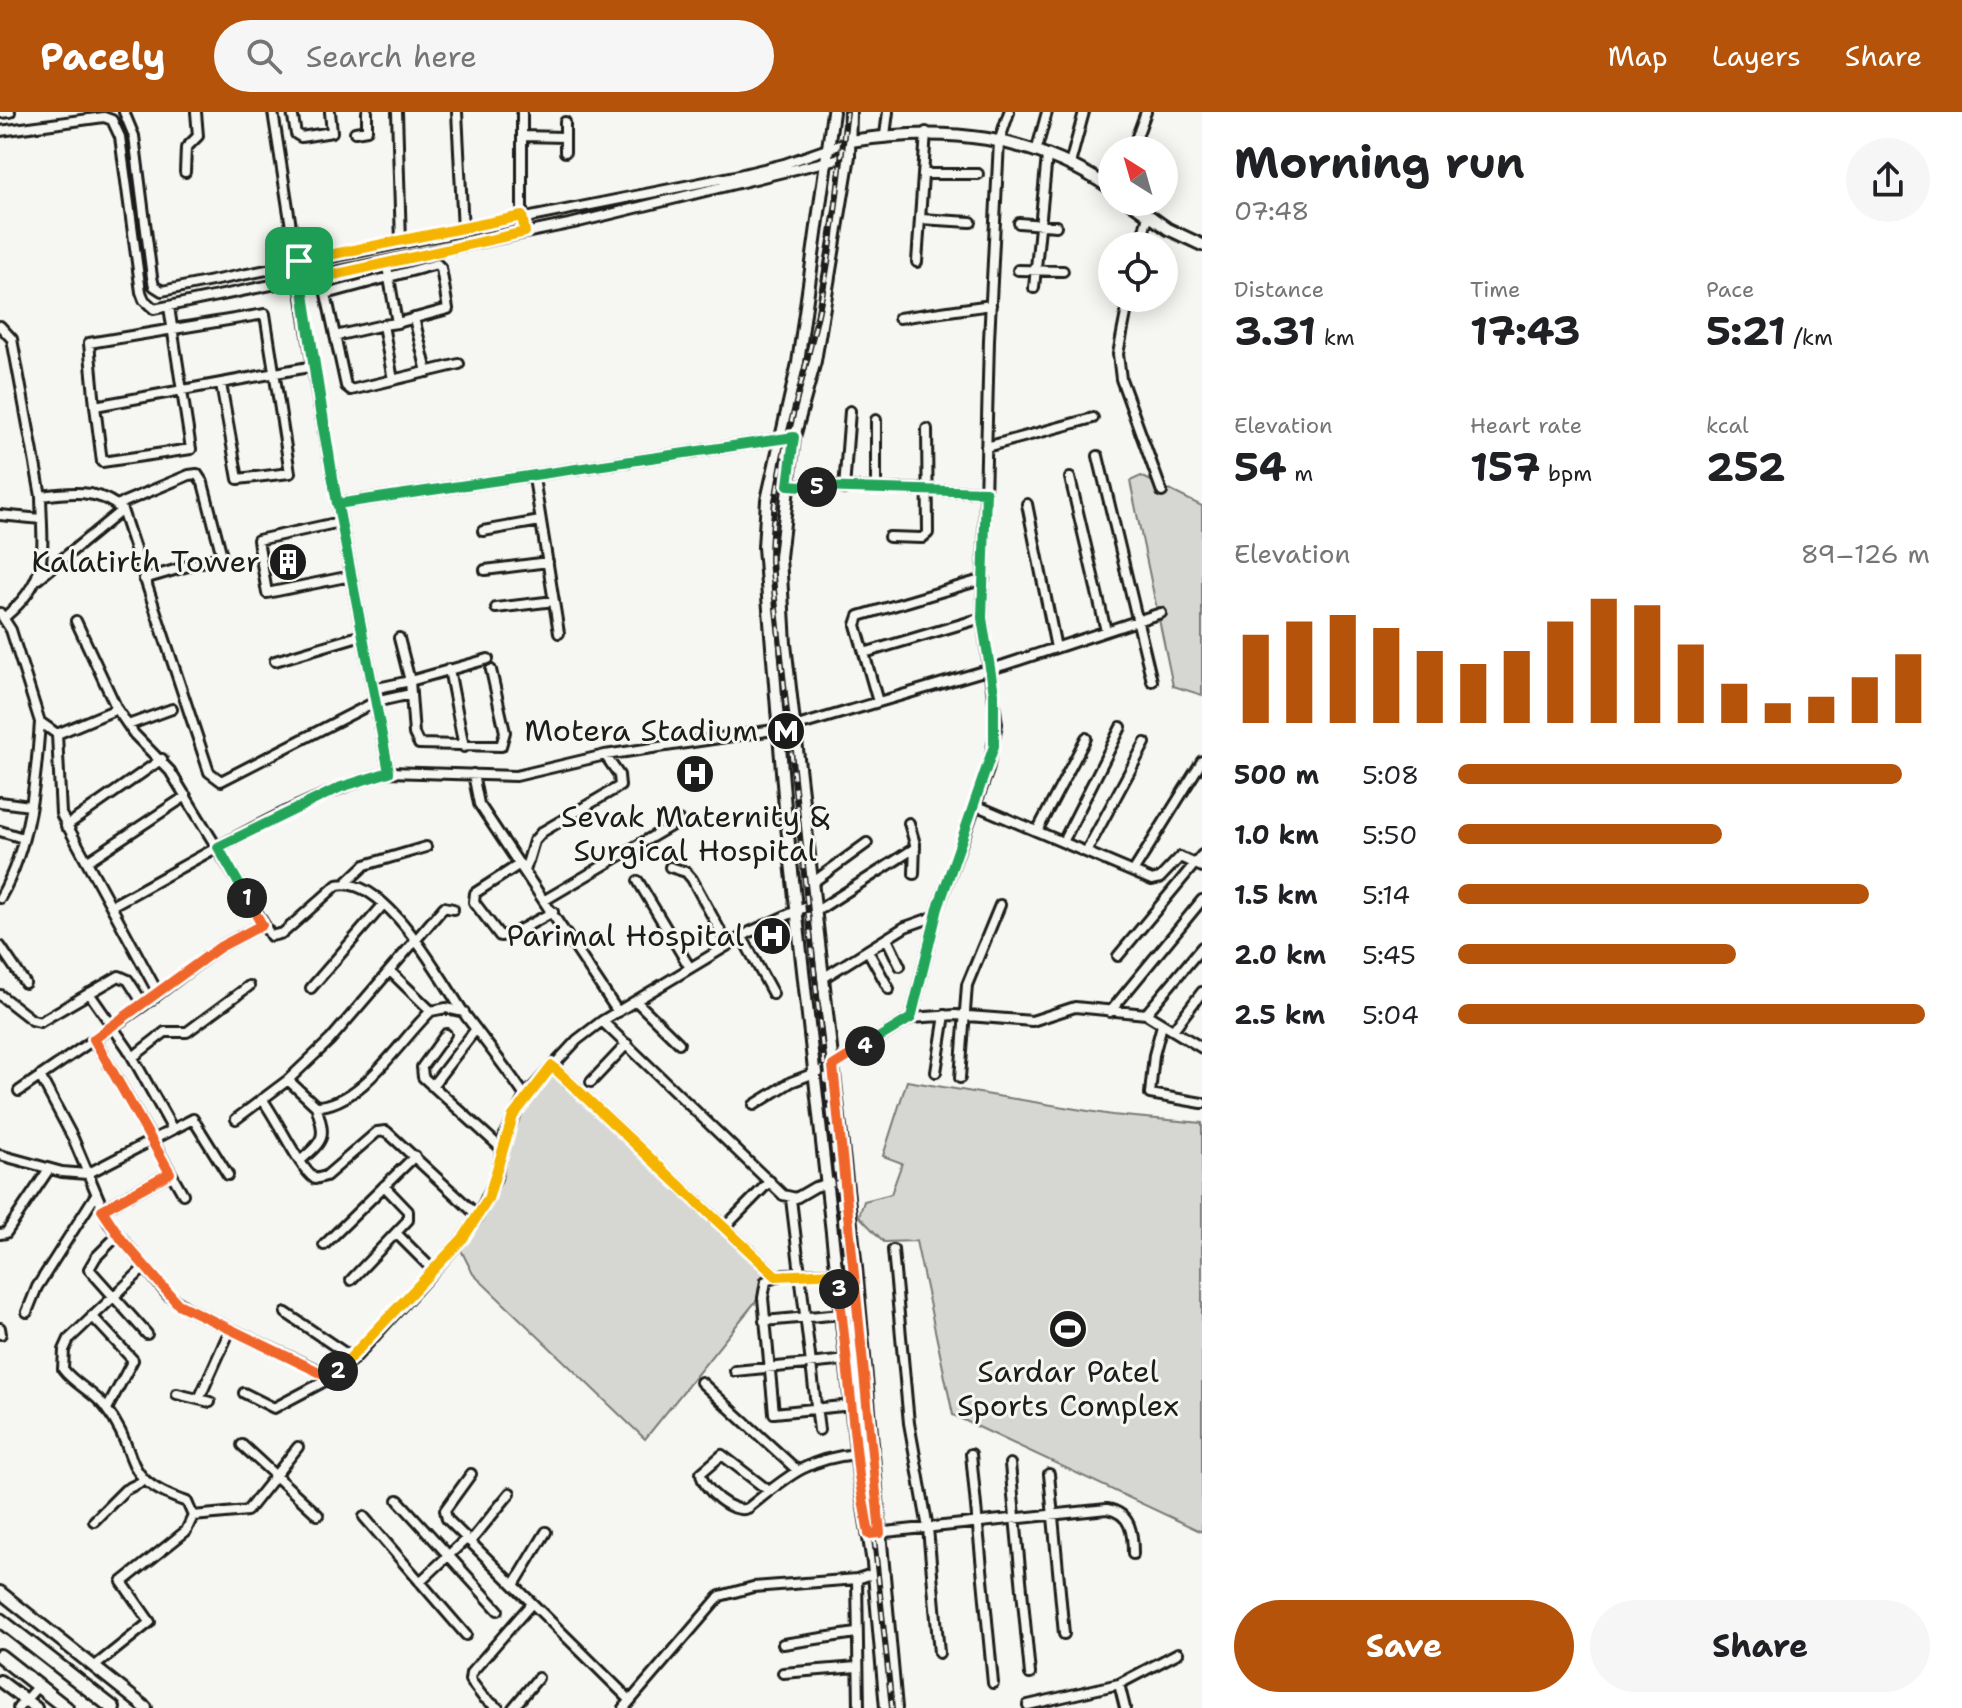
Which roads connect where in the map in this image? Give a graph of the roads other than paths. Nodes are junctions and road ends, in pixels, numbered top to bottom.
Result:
1 (10, 112) edge
2 (118, 112) edge
3 (124, 112) edge
4 (196, 112) edge
5 (273, 112) edge
6 (292, 112) edge
7 (330, 112) edge
8 (367, 112) edge
9 (397, 112) edge
10 (457, 112) edge
11 (522, 112) edge
12 (833, 112) edge
13 (850, 112) edge
14 (888, 112) edge
15 (1009, 112) edge
16 (1047, 112) edge
17 (1084, 112) edge
18 (1146, 112) edge
19 (0, 113) edge
20 (112, 120) junction
21 (565, 122) dead end
22 (0, 131) edge
23 (355, 132) dead end
24 (926, 132) junction
25 (885, 135) junction
26 (522, 136) junction
27 (1137, 136) edge
28 (564, 137) junction
29 (868, 139) junction
30 (850, 141) junction
31 (999, 142) junction
32 (830, 149) junction
33 (565, 152) dead end
34 (1036, 152) junction
35 (849, 156) junction
36 (1047, 156) junction
37 (828, 161) junction
38 (1070, 164) junction
39 (185, 172) dead end
40 (923, 174) junction
41 (978, 174) dead end
42 (1098, 181) edge
43 (522, 216) junction
44 (1150, 216) edge
45 (920, 219) junction
46 (971, 222) dead end
47 (1019, 223) dead end
48 (1040, 225) junction
49 (1056, 226) dead end
50 (463, 230) junction
51 (525, 232) junction
52 (401, 242) junction
53 (1202, 245) edge
54 (299, 261) junction
55 (917, 262) dead end
56 (387, 263) junction
57 (1018, 270) dead end
58 (1036, 270) junction
59 (1063, 271) dead end
60 (389, 277) junction
61 (302, 281) junction
62 (1034, 288) dead end
63 (991, 305) junction
64 (169, 307) junction
65 (1126, 312) edge
66 (414, 318) junction
67 (899, 318) dead end
68 (397, 323) junction
69 (383, 325) junction
70 (0, 326) edge
71 (172, 329) junction
72 (335, 336) junction
73 (459, 364) dead end
74 (314, 366) junction
75 (427, 372) junction
76 (276, 374) junction
77 (393, 380) junction
78 (221, 384) junction
79 (181, 392) junction
80 (95, 406) junction
81 (850, 411) dead end
82 (1093, 418) dead end
83 (876, 420) dead end
84 (927, 429) dead end
85 (794, 437) junction
86 (779, 439) junction
87 (986, 447) junction
88 (1098, 456) dead end
89 (534, 478) junction
90 (1070, 478) dead end
91 (788, 485) junction
92 (876, 488) junction
93 (844, 489) junction
94 (927, 490) junction
95 (986, 492) junction
96 (1162, 492) dead end
97 (41, 496) junction
98 (337, 504) junction
99 (1027, 504) dead end
100 (120, 507) junction
101 (0, 515) edge
102 (41, 519) junction
103 (540, 521) junction
104 (340, 522) junction
105 (483, 531) dead end
106 (889, 537) dead end
107 (548, 562) junction
108 (485, 570) dead end
109 (351, 576) junction
110 (144, 579) junction
111 (984, 579) junction
112 (38, 580) junction
113 (554, 601) junction
114 (496, 608) dead end
115 (1161, 613) dead end
116 (3, 614) edge
117 (982, 618) junction
118 (76, 621) dead end
119 (1138, 621) junction
120 (1106, 631) junction
121 (559, 633) dead end
122 (362, 635) junction
123 (399, 638) dead end
124 (1056, 648) junction
125 (864, 653) junction
126 (488, 659) dead end
127 (275, 661) dead end
128 (990, 668) junction
129 (449, 669) junction
130 (491, 670) dead end
131 (410, 681) junction
132 (1152, 681) dead end
133 (373, 689) junction
134 (411, 694) junction
135 (375, 702) junction
136 (878, 702) junction
137 (117, 709) junction
138 (172, 709) dead end
139 (40, 722) junction
140 (128, 725) junction
141 (794, 727) junction
142 (1121, 727) dead end
143 (778, 729) junction
144 (57, 734) junction
145 (1086, 738) dead end
146 (1145, 743) dead end
147 (464, 747) junction
148 (605, 755) junction
149 (162, 759) junction
150 (1202, 761) edge
151 (389, 772) junction
152 (473, 774) junction
153 (186, 796) junction
154 (0, 802) edge
155 (975, 805) junction
156 (30, 806) junction
157 (679, 821) dead end
158 (909, 823) dead end
159 (66, 826) junction
160 (0, 831) edge
161 (1037, 831) junction
162 (23, 838) junction
163 (1063, 842) junction
164 (867, 843) dead end
165 (218, 847) junction
166 (426, 847) dead end
167 (915, 848) junction
168 (1086, 852) junction
169 (88, 861) junction
170 (1200, 861) edge
171 (523, 867) junction
172 (670, 867) dead end
173 (1133, 872) junction
174 (914, 874) dead end
175 (4, 881) edge
176 (638, 881) dead end
177 (346, 883) junction
178 (812, 883) junction
179 (0, 898) edge
180 (545, 900) junction
181 (1202, 900) edge
182 (383, 905) junction
183 (1000, 905) dead end
184 (111, 906) junction
185 (815, 908) junction
186 (453, 909) dead end
187 (797, 910) junction
188 (553, 912) junction
189 (936, 916) junction
190 (262, 925) junction
191 (742, 937) junction
192 (887, 939) junction
193 (415, 941) junction
194 (728, 945) junction
195 (0, 946) edge
196 (1202, 947) edge
197 (868, 951) junction
198 (1118, 956) dead end
199 (900, 966) dead end
200 (690, 968) junction
201 (390, 971) junction
202 (823, 978) junction
203 (25, 983) dead end
204 (249, 986) dead end
205 (311, 988) dead end
206 (889, 989) dead end
207 (1202, 992) edge
208 (89, 993) junction
209 (158, 993) junction
210 (773, 994) dead end
211 (0, 995) edge
212 (636, 1001) junction
213 (144, 1005) junction
214 (431, 1011) junction
215 (464, 1012) junction
216 (618, 1012) junction
217 (1110, 1012) junction
218 (1146, 1014) junction
219 (945, 1015) junction
220 (963, 1016) junction
221 (911, 1018) junction
222 (602, 1021) junction
223 (1162, 1025) junction
224 (113, 1026) junction
225 (476, 1029) junction
226 (1173, 1030) junction
227 (446, 1034) dead end
228 (1202, 1034) edge
229 (94, 1039) junction
230 (679, 1043) dead end
231 (627, 1044) junction
232 (1198, 1045) edge
233 (133, 1057) junction
234 (552, 1066) junction
235 (833, 1066) junction
236 (816, 1072) junction
237 (936, 1072) dead end
238 (40, 1076) junction
239 (960, 1078) dead end
240 (288, 1080) junction
241 (591, 1082) dead end
242 (432, 1086) junction
243 (19, 1091) dead end
244 (525, 1096) junction
245 (262, 1099) junction
246 (1202, 1103) edge
247 (754, 1105) dead end
248 (316, 1106) junction
249 (236, 1119) dead end
250 (172, 1128) junction
251 (150, 1140) junction
252 (501, 1148) junction
253 (0, 1155) edge
254 (415, 1156) junction
255 (300, 1161) junction
256 (49, 1169) junction
257 (170, 1173) junction
258 (87, 1174) junction
259 (228, 1175) dead end
260 (846, 1179) junction
261 (770, 1181) junction
262 (828, 1182) junction
263 (384, 1186) junction
264 (183, 1194) dead end
265 (95, 1196) junction
266 (791, 1199) junction
267 (102, 1210) junction
268 (478, 1216) junction
269 (724, 1228) junction
270 (0, 1234) edge
271 (397, 1234) junction
272 (118, 1235) junction
273 (324, 1245) dead end
274 (893, 1250) dead end
275 (145, 1267) junction
276 (433, 1270) junction
277 (837, 1273) junction
278 (800, 1274) junction
279 (776, 1276) junction
280 (351, 1280) dead end
281 (112, 1297) junction
282 (27, 1312) dead end
283 (286, 1313) dead end
284 (842, 1314) junction
285 (92, 1316) junction
286 (807, 1317) junction
287 (764, 1321) junction
288 (230, 1330) junction
289 (147, 1334) dead end
290 (354, 1359) junction
291 (848, 1360) junction
292 (812, 1362) junction
293 (770, 1366) junction
294 (735, 1371) dead end
295 (333, 1373) junction
296 (701, 1382) dead end
297 (244, 1393) dead end
298 (177, 1394) dead end
299 (199, 1399) junction
300 (210, 1402) dead end
301 (852, 1405) junction
302 (107, 1409) junction
303 (817, 1409) junction
304 (819, 1430) dead end
305 (242, 1445) dead end
306 (298, 1447) dead end
307 (856, 1454) junction
308 (971, 1454) dead end
309 (1010, 1464) dead end
310 (797, 1470) junction
311 (471, 1474) dead end
312 (1049, 1474) dead end
313 (277, 1475) junction
314 (143, 1481) junction
315 (769, 1491) junction
316 (510, 1493) dead end
317 (398, 1500) dead end
318 (318, 1515) dead end
319 (1052, 1515) junction
320 (193, 1516) junction
321 (364, 1517) dead end
322 (1015, 1518) junction
323 (94, 1521) dead end
324 (975, 1523) junction
325 (928, 1528) junction
326 (546, 1532) dead end
327 (874, 1533) junction
328 (468, 1540) junction
329 (1133, 1554) dead end
330 (447, 1557) junction
331 (878, 1572) junction
332 (857, 1579) junction
333 (420, 1582) junction
334 (514, 1585) junction
335 (0, 1592) edge
336 (532, 1603) junction
337 (498, 1610) dead end
338 (0, 1620) edge
339 (856, 1633) junction
340 (1064, 1634) dead end
341 (466, 1635) dead end
342 (783, 1644) dead end
343 (939, 1653) dead end
344 (1178, 1653) dead end
345 (0, 1656) edge
346 (95, 1666) junction
347 (857, 1667) junction
348 (783, 1673) dead end
349 (1030, 1674) dead end
350 (538, 1678) dead end
351 (0, 1681) edge
352 (993, 1683) dead end
353 (1119, 1684) junction
354 (38, 1686) junction
355 (630, 1700) junction
356 (22, 1704) edge
357 (1028, 1705) dead end
358 (36, 1708) edge
359 (66, 1708) edge
360 (113, 1708) edge
361 (146, 1708) edge
362 (498, 1708) edge
363 (513, 1708) edge
364 (624, 1708) edge
365 (859, 1708) edge
366 (886, 1708) edge
367 (896, 1708) edge
368 (1125, 1708) edge

1 - 19 street
2 - 20 street
3 - 54 street
4 - 39 street
5 - 54 street
6 - 7 street
8 - 23 street
9 - 52 street
10 - 50 street
11 - 26 street
12 - 32 street
13 - 30 street
14 - 25 street
15 - 31 street
16 - 34 street
17 - 38 street
18 - 27 street
20 - 22 street
20 - 64 street
21 - 28 street
24 - 25 street
24 - 31 street
24 - 40 street
25 - 29 street
26 - 28 street
26 - 43 street
28 - 33 street
29 - 30 street
29 - 35 street
30 - 32 street
30 - 35 street
31 - 34 street
31 - 63 street
32 - 37 street
32 - 43 street
34 - 36 street
35 - 37 street
35 - 85 street
36 - 38 street
36 - 48 street
37 - 51 street
37 - 86 street
38 - 42 street
40 - 41 street
40 - 45 street
43 - 50 street
43 - 51 street
44 - 53 street
45 - 46 street
45 - 55 street
47 - 48 street
48 - 49 street
48 - 58 street
50 - 52 street
51 - 56 street
52 - 54 street
54 - 61 street
56 - 60 street
56 - 61 street
57 - 58 street
58 - 59 street
58 - 62 street
60 - 66 street
60 - 68 street
60 - 72 street
61 - 64 street
61 - 74 street
63 - 67 street
63 - 87 street
64 - 71 street
65 - 96 street
66 - 68 street
66 - 75 street
68 - 69 street
69 - 72 street
69 - 77 street
70 - 97 street
71 - 76 street
71 - 79 street
71 - 80 street
72 - 77 street
73 - 75 street
74 - 76 street
74 - 98 street
75 - 77 street
76 - 78 street
76 - 78 street
78 - 79 street
79 - 80 street
79 - 80 street
81 - 93 street
82 - 87 street
83 - 92 street
84 - 94 street
85 - 86 street
85 - 91 street
86 - 89 street
86 - 143 street
87 - 95 street
88 - 119 street
89 - 98 street
89 - 103 street
90 - 120 street
91 - 93 street
91 - 141 street
92 - 93 street
92 - 94 street
94 - 95 street
94 - 106 street
95 - 111 street
97 - 100 street
97 - 102 street
98 - 104 street
99 - 124 street
100 - 110 street
100 - 110 street
100 - 112 street
101 - 102 street
102 - 112 street
103 - 105 street
103 - 107 street
104 - 109 street
104 - 109 street
107 - 108 street
107 - 113 street
109 - 122 street
110 - 135 street
111 - 117 street
111 - 125 street
112 - 116 street
113 - 114 street
113 - 121 street
115 - 119 street
116 - 139 street
117 - 125 street
117 - 128 street
118 - 137 street
119 - 120 street
119 - 132 street
120 - 124 street
122 - 127 street
122 - 133 street
123 - 131 street
124 - 128 street
125 - 136 street
126 - 129 street
128 - 136 street
128 - 155 street
129 - 131 street
129 - 147 street
130 - 147 street
131 - 133 street
131 - 134 street
133 - 135 street
134 - 135 street
134 - 147 street
135 - 151 street
136 - 141 street
137 - 140 street
137 - 144 street
138 - 140 street
139 - 144 street
139 - 156 street
140 - 149 street
141 - 143 street
141 - 178 street
142 - 163 street
143 - 148 street
143 - 187 street
144 - 159 street
145 - 161 street
146 - 168 street
148 - 152 street
148 - 171 street
149 - 153 street
149 - 159 street
150 - 173 street
151 - 152 street
151 - 165 street
152 - 171 street
153 - 165 street
153 - 169 street
154 - 156 street
155 - 161 street
155 - 189 street
156 - 162 street
157 - 180 street
158 - 167 street
159 - 169 street
160 - 162 street
161 - 163 street
162 - 175 street
163 - 168 street
164 - 178 street
165 - 184 street
165 - 190 street
166 - 177 street
167 - 174 street
167 - 185 street
168 - 173 street
169 - 184 street
170 - 173 street
170 - 198 street
171 - 180 street
171 - 188 street
172 - 194 street
175 - 179 street
176 - 200 street
177 - 182 street
177 - 190 street
178 - 185 street
180 - 188 street
181 - 217 street
182 - 193 street
182 - 205 street
183 - 220 street
184 - 209 street
185 - 187 street
185 - 202 street
186 - 193 street
187 - 191 street
187 - 236 street
188 - 216 street
189 - 192 street
189 - 221 street
190 - 209 street
191 - 194 street
191 - 210 street
192 - 197 street
192 - 199 street
193 - 201 street
193 - 215 street
194 - 200 street
195 - 203 street
196 - 218 street
197 - 202 street
197 - 206 street
200 - 212 street
201 - 214 street
201 - 240 street
202 - 235 street
204 - 233 street
207 - 226 street
208 - 211 street
208 - 213 street
208 - 224 street
209 - 213 street
212 - 216 street
212 - 230 street
213 - 224 street
214 - 215 street
214 - 248 street
215 - 225 street
216 - 222 street
217 - 218 street
217 - 220 street
218 - 223 street
219 - 220 street
219 - 221 street
219 - 237 street
220 - 239 street
221 - 235 street
222 - 231 street
222 - 234 street
223 - 226 street
223 - 246 street
224 - 229 street
224 - 233 street
225 - 242 street
225 - 244 street
226 - 232 street
227 - 242 street
228 - 232 street
229 - 238 street
229 - 251 street
231 - 241 street
231 - 261 street
233 - 250 street
234 - 244 street
234 - 269 street
235 - 236 street
235 - 260 street
236 - 247 street
236 - 262 street
238 - 243 street
238 - 258 street
240 - 245 street
240 - 248 street
242 - 252 street
244 - 252 street
245 - 249 street
245 - 255 street
248 - 255 street
250 - 251 street
250 - 259 street
251 - 257 street
251 - 258 street
252 - 268 street
253 - 256 street
254 - 255 street
254 - 263 street
254 - 268 street
256 - 258 street
256 - 270 street
257 - 264 street
257 - 267 street
258 - 265 street
260 - 262 street
260 - 327 street
261 - 266 street
261 - 269 street
262 - 266 street
262 - 277 street
263 - 271 street
263 - 273 street
265 - 267 street
265 - 282 street
266 - 278 street
267 - 272 street
268 - 276 street
269 - 279 street
271 - 276 street
271 - 280 street
272 - 275 street
272 - 281 street
274 - 325 street
275 - 281 street
275 - 288 street
276 - 290 street
277 - 278 street
277 - 284 street
278 - 279 street
278 - 286 street
279 - 287 street
281 - 285 street
281 - 289 street
283 - 290 street
284 - 286 street
284 - 291 street
285 - 302 street
285 - 302 street
286 - 287 street
286 - 292 street
287 - 293 street
288 - 295 street
288 - 299 street
290 - 295 street
291 - 292 street
291 - 301 street
292 - 293 street
292 - 303 street
293 - 294 street
293 - 303 street
295 - 297 street
296 - 310 street
298 - 299 street
299 - 300 street
301 - 303 street
301 - 307 street
302 - 314 street
303 - 304 street
305 - 313 street
306 - 313 street
307 - 310 street
307 - 327 street
308 - 324 street
309 - 322 street
310 - 315 street
311 - 328 street
312 - 319 street
313 - 318 street
313 - 320 street
314 - 320 street
314 - 323 street
315 - 315 street
316 - 328 street
317 - 330 street
319 - 322 street
319 - 329 street
319 - 340 street
320 - 346 street
321 - 333 street
322 - 324 street
322 - 349 street
324 - 325 street
324 - 352 street
325 - 327 street
325 - 343 street
326 - 334 street
327 - 331 street
328 - 330 street
328 - 334 street
330 - 333 street
330 - 337 street
331 - 332 street
331 - 366 street
331 - 367 street
332 - 339 street
332 - 355 street
333 - 341 street
334 - 336 street
335 - 346 street
336 - 355 street
336 - 362 street
338 - 360 main road
339 - 342 street
339 - 347 street
344 - 353 street
345 - 354 main road
346 - 361 street
347 - 348 street
347 - 365 street
350 - 363 street
351 - 356 street
353 - 357 street
353 - 368 street
354 - 356 street
354 - 359 main road
355 - 364 street
356 - 358 street

